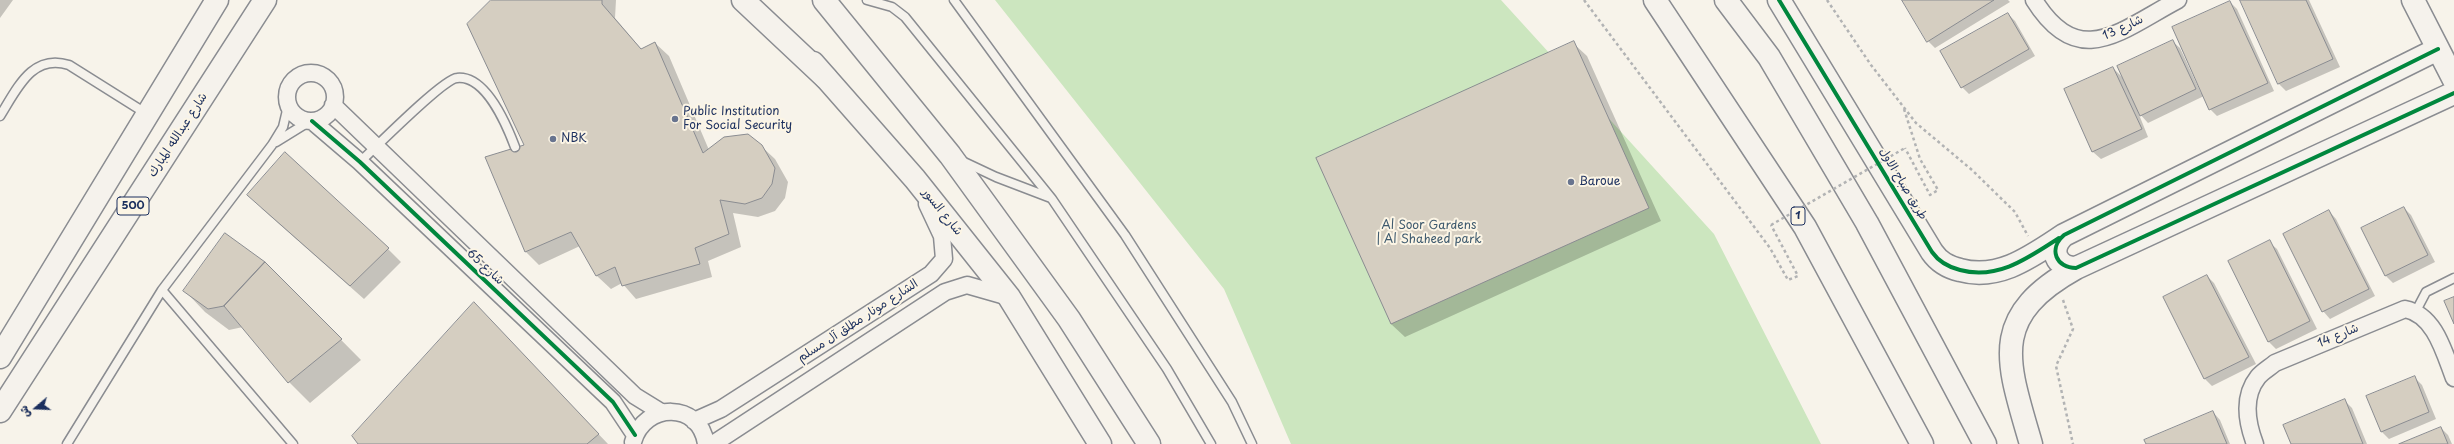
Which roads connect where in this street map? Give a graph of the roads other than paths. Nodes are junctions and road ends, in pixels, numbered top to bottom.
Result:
1 (217, 0) edge
2 (265, 0) edge
3 (743, 0) edge
4 (759, 0) edge
5 (824, 0) edge
6 (867, 0) edge
7 (954, 0) edge
8 (1655, 0) edge
9 (1726, 0) edge
10 (1733, 0) edge
11 (1779, 0) edge
12 (2034, 0) edge
13 (2178, 0) edge
14 (2413, 0) edge
15 (2438, 49) junction
16 (1769, 57) junction
17 (826, 78) junction
18 (2454, 80) edge
19 (2454, 93) edge
20 (333, 105) junction
21 (288, 106) junction
22 (148, 114) junction
23 (0, 116) edge
24 (311, 121) junction
25 (272, 145) junction
26 (376, 146) junction
27 (515, 147) dead end
28 (950, 156) junction
29 (360, 162) junction
30 (915, 179) junction
31 (1052, 199) junction
32 (2064, 235) junction
33 (2076, 268) junction
34 (2454, 278) edge
35 (162, 290) junction
36 (1009, 297) junction
37 (2416, 311) junction
38 (0, 357) edge
39 (2454, 378) edge
40 (0, 411) edge
41 (661, 412) junction
42 (694, 421) junction
43 (634, 440) edge
44 (66, 444) edge
45 (293, 444) edge
46 (706, 444) edge
47 (713, 444) edge
48 (1100, 444) edge
49 (1149, 444) edge
50 (1211, 444) edge
51 (1252, 444) edge
52 (1922, 444) edge
53 (1985, 444) edge
54 (2031, 444) edge
55 (2255, 444) edge

1 - 22 main road, 500
2 - 40 main road, شارع عبدالله المبارك / 500
3 - 17 main road
4 - 17 main road, شارع السور
5 - 28 main road
6 - 31 lane
7 - 51 lane
8 - 52 main road, 1
9 - 16 main road
10 - 16 main road
11 - 32 main road, طريق صباح الاول
12 - 13 street, شارع 13
14 - 15 main road
15 - 18 main road
15 - 32 main road, طريق صباح الاول
16 - 53 main road
17 - 30 main road, شارع السور
19 - 33 main road
20 - 21 street
20 - 24 street
20 - 26 street, شارع 65
21 - 24 street
21 - 25 lane
22 - 23 lane
22 - 38 main road, 500
24 - 25 lane
24 - 29 street, شارع 65
25 - 35 lane
26 - 27 lane
26 - 29 lane
26 - 41 street, شارع 65
28 - 31 lane
28 - 49 main road
29 - 43 street, شارع 65
30 - 36 main road, شارع السور
30 - 42 street, الشارع مونار مطلق آل مسلم
31 - 50 lane
32 - 33 main road
33 - 54 main road
34 - 37 lane
35 - 44 lane
35 - 45 lane
36 - 47 street, الشارع مونار مطلق آل مسلم
36 - 48 main road, شارع السور
37 - 39 street
37 - 55 street, شارع 14
41 - 42 street
41 - 43 street
42 - 46 street

